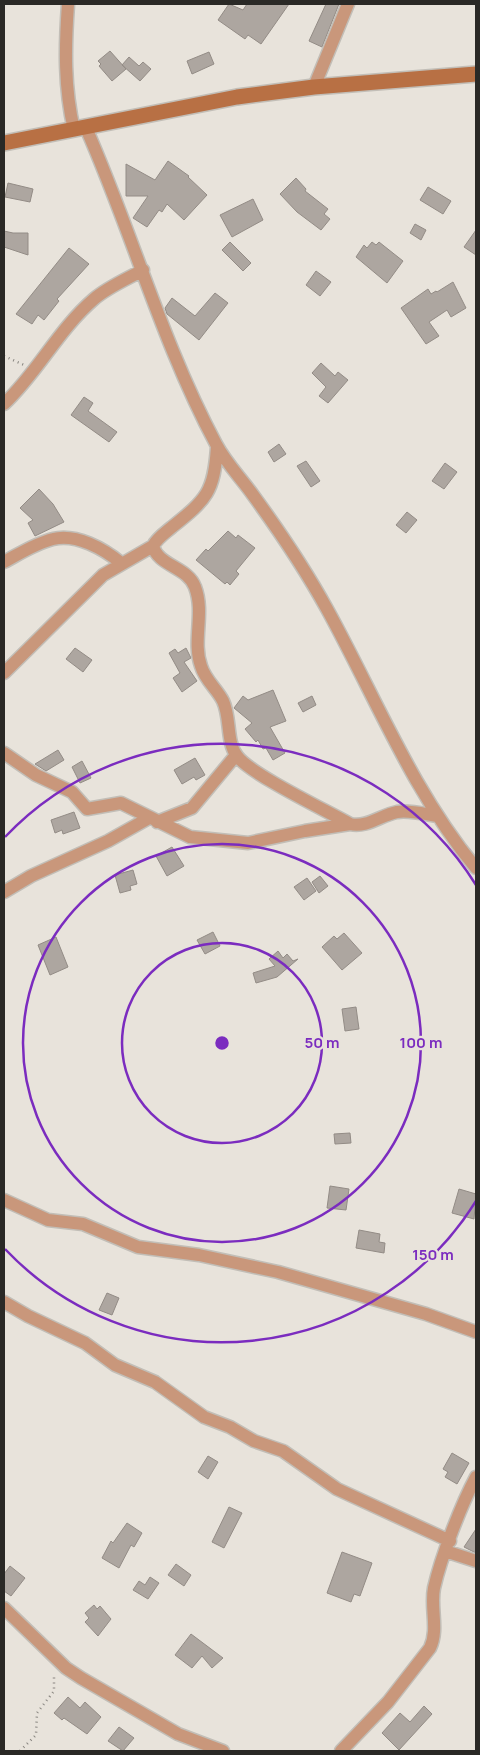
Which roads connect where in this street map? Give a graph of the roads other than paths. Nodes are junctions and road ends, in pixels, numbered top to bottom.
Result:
1 (68, 4) edge
2 (348, 4) edge
3 (476, 74) edge
4 (314, 87) junction
5 (80, 129) junction
6 (4, 143) edge
7 (143, 270) junction
8 (4, 404) edge
9 (217, 446) junction
10 (153, 546) junction
11 (4, 562) edge
12 (121, 563) junction
13 (4, 673) edge
14 (4, 753) edge
15 (236, 756) junction
16 (437, 816) junction
17 (153, 820) junction
18 (350, 824) junction
19 (476, 868) edge
20 (4, 892) edge
21 (4, 1200) edge
22 (4, 1302) edge
23 (476, 1332) edge
24 (476, 1477) edge
25 (448, 1546) junction
26 (476, 1561) edge
27 (4, 1608) edge
28 (223, 1751) edge
29 (341, 1751) edge

1 - 5 street
2 - 4 street
3 - 4 street
4 - 5 street
5 - 6 street
5 - 7 street
7 - 8 street
7 - 9 street
9 - 10 street
9 - 16 street
10 - 12 street
10 - 15 street
11 - 12 street
12 - 13 street
14 - 17 street
15 - 17 street
15 - 18 street
16 - 18 street
16 - 19 street
17 - 18 street
17 - 20 street
21 - 23 street
22 - 25 street
24 - 25 street
25 - 26 street
25 - 29 street
27 - 28 street

